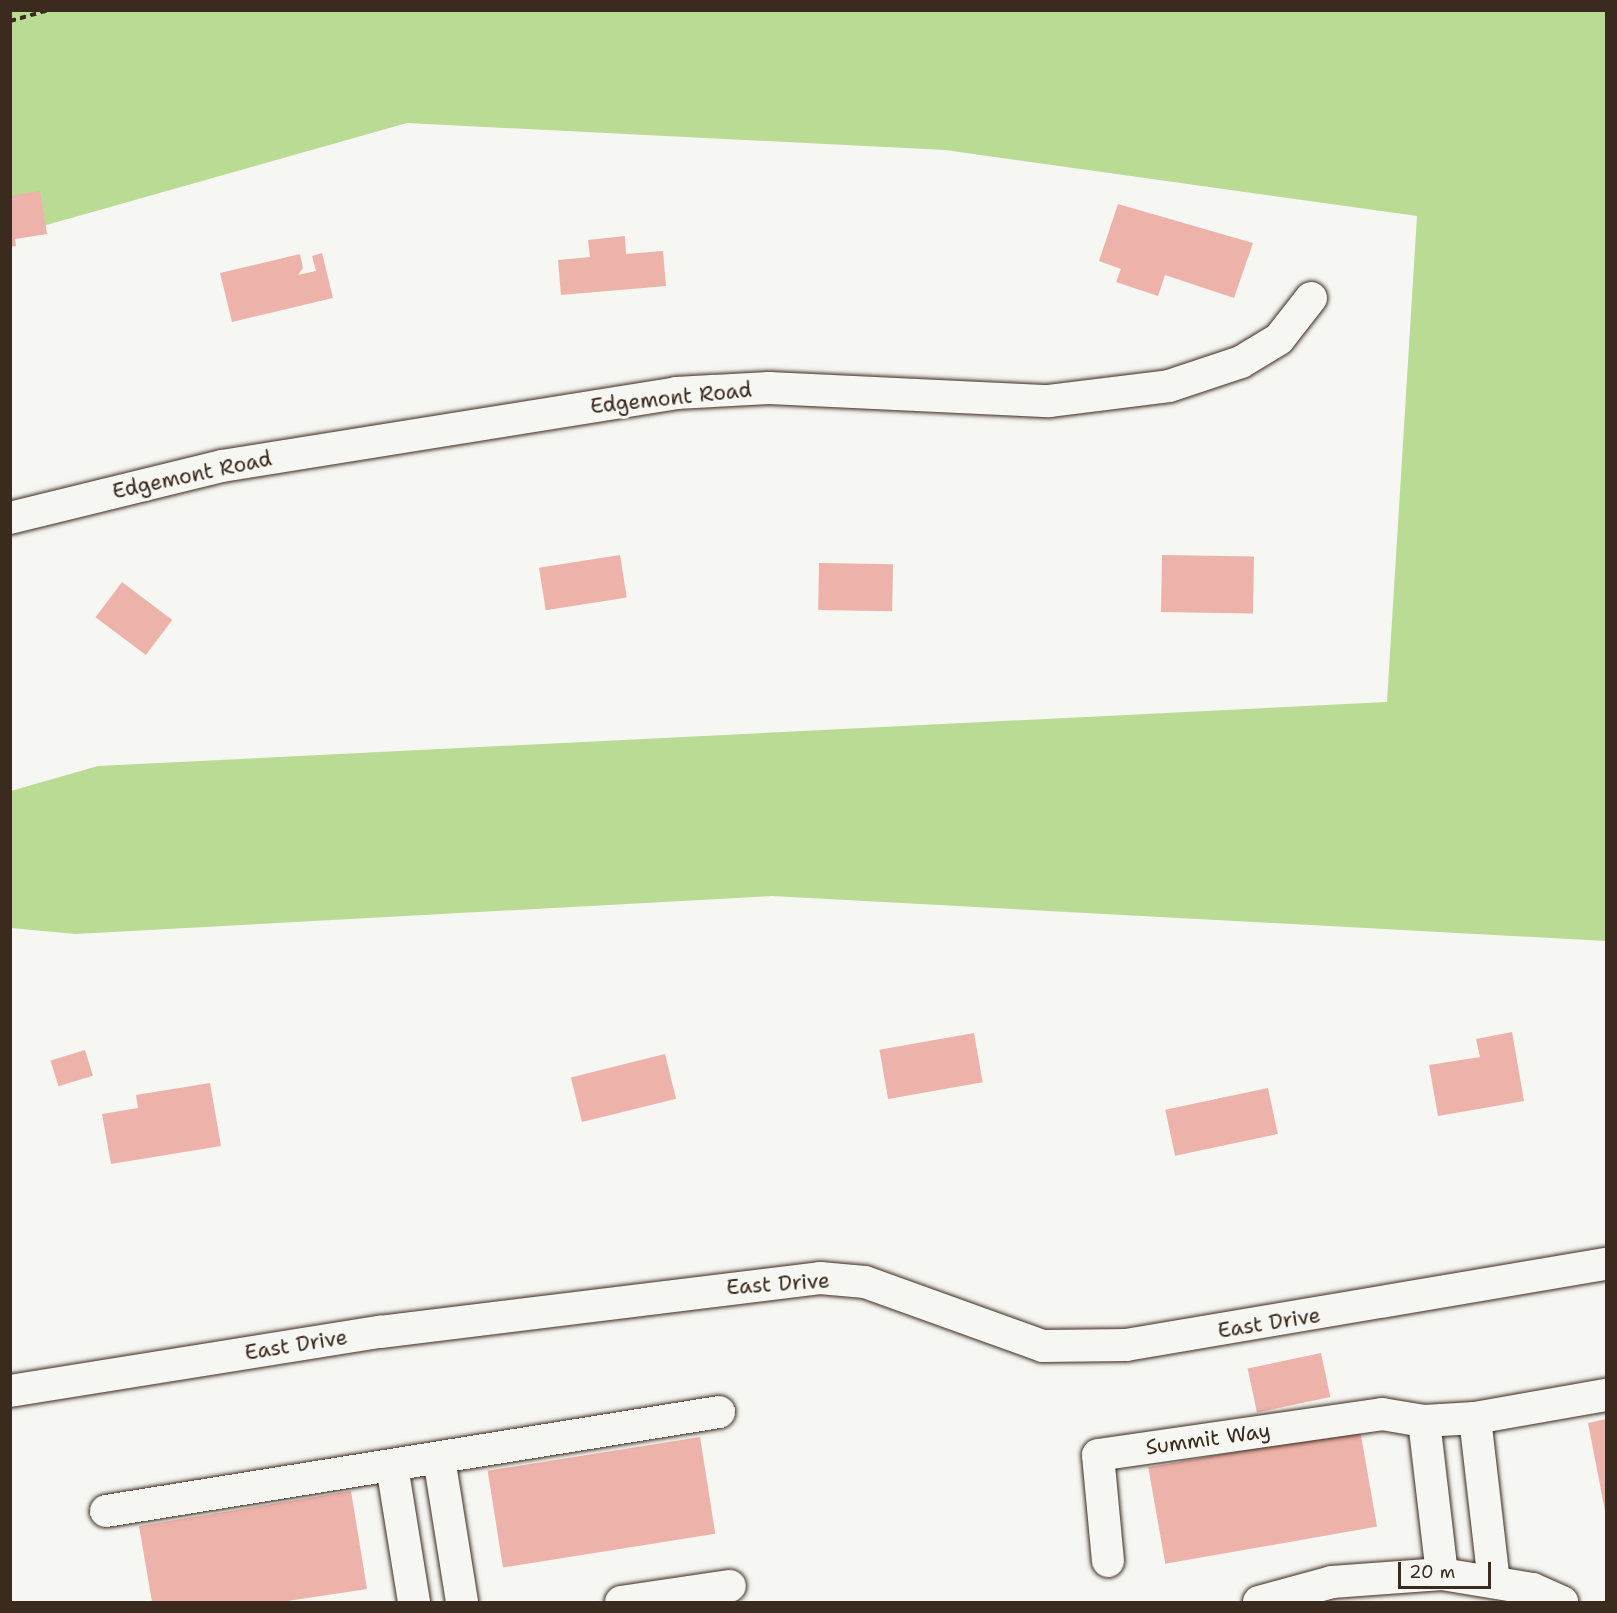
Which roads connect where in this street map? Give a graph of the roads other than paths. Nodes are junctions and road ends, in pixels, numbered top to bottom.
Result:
1 (1311, 298) dead end
2 (10, 518) edge
3 (1606, 1264) edge
4 (10, 1391) edge
5 (1606, 1395) edge
6 (720, 1412) dead end
7 (1476, 1418) junction
8 (1424, 1421) junction
9 (440, 1458) junction
10 (392, 1466) junction
11 (106, 1511) dead end
12 (1108, 1561) dead end
13 (1442, 1574) junction
14 (1494, 1582) junction
15 (730, 1586) dead end
16 (414, 1602) edge
17 (462, 1602) edge
18 (621, 1602) edge
19 (1259, 1602) edge
20 (1562, 1602) edge

1 - 2 street, Edgemont Road
3 - 4 street, East Drive
5 - 7 street, Summit Way
6 - 9 street
7 - 8 street, Summit Way
7 - 14 street
8 - 12 street, Summit Way
8 - 13 street
9 - 10 street
9 - 17 street
10 - 11 street
10 - 16 street
13 - 14 street
13 - 19 street
14 - 20 street
15 - 18 street

